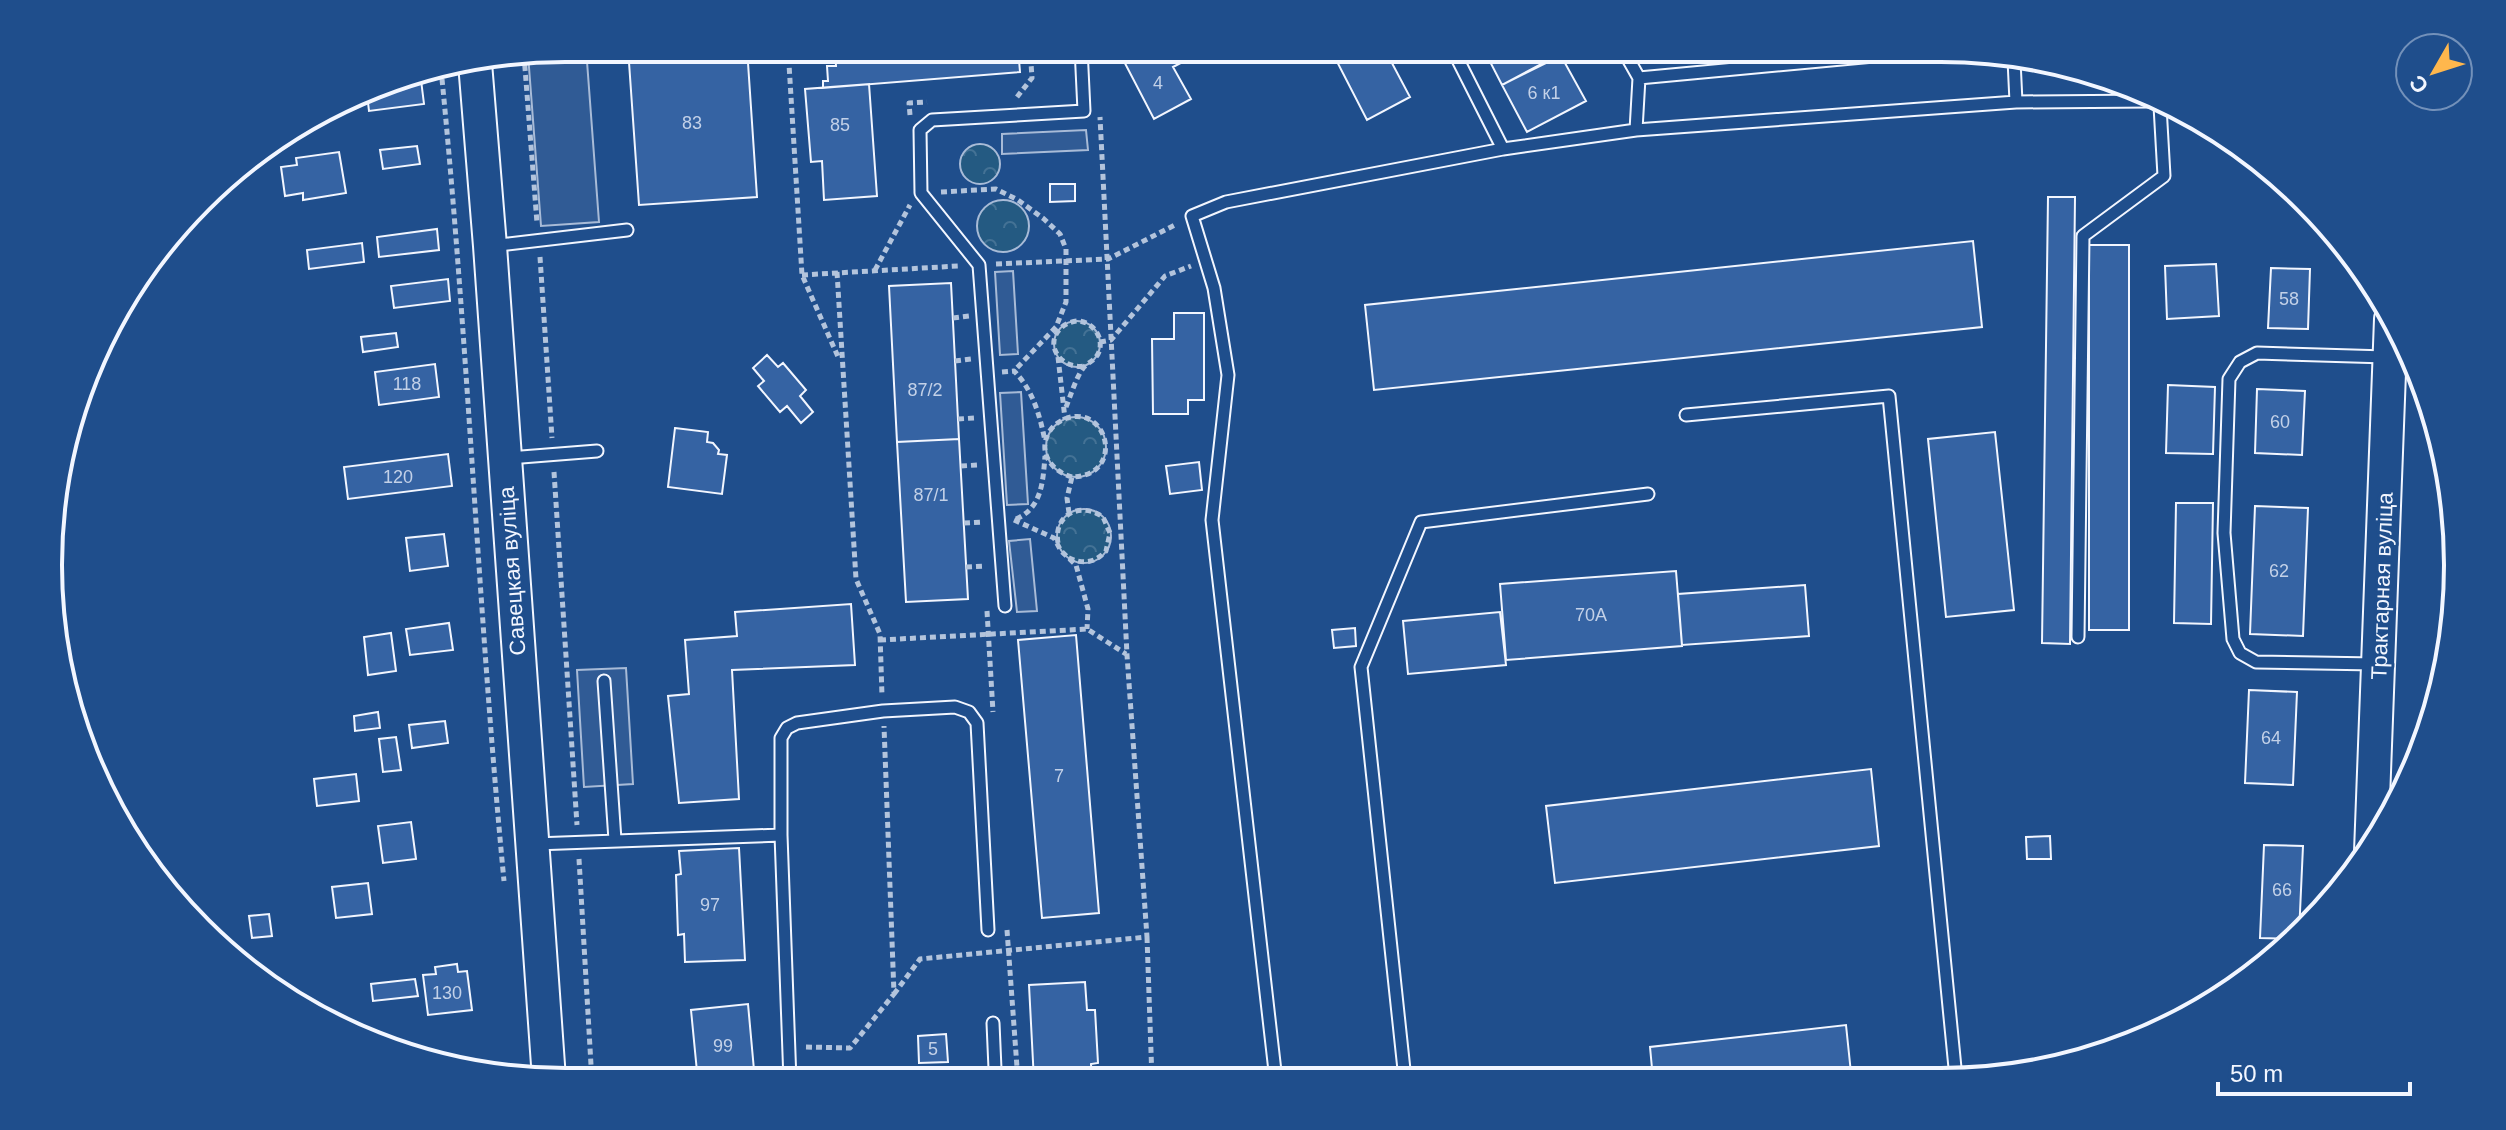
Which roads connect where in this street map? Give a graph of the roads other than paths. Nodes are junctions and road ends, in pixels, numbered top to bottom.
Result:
1 (1082, 62) edge
2 (1459, 62) edge
3 (1630, 62) edge
4 (1810, 62) edge
5 (2014, 67) edge
6 (476, 70) edge
7 (1639, 78) junction
8 (2135, 101) edge
9 (2016, 102) junction
10 (2160, 113) edge
11 (1636, 130) junction
12 (1503, 149) junction
13 (627, 230) dead end
14 (490, 246) junction
15 (2391, 341) edge
16 (2391, 357) junction
17 (1686, 415) dead end
18 (597, 451) dead end
19 (505, 459) junction
20 (1648, 494) dead end
21 (1005, 606) dead end
22 (2078, 637) dead end
23 (2379, 664) junction
24 (604, 681) dead end
25 (2372, 823) edge
26 (781, 835) junction
27 (615, 840) junction
28 (531, 844) junction
29 (988, 930) dead end
30 (993, 1023) dead end
31 (548, 1067) edge
32 (790, 1068) edge
33 (995, 1068) edge
34 (1275, 1068) edge
35 (1404, 1068) edge
36 (1955, 1068) edge

1 - 21 lane
2 - 12 lane
3 - 7 lane
4 - 7 lane
5 - 9 lane
6 - 14 main road, Савецкая вуліца
7 - 11 lane
8 - 9 lane
9 - 11 lane
10 - 22 lane
11 - 12 lane
12 - 34 lane
13 - 14 lane
14 - 19 main road, Савецкая вуліца
15 - 16 main road, Трактарная вуліца
16 - 23 main road, Трактарная вуліца
16 - 23 lane
17 - 36 lane
18 - 19 lane
19 - 28 main road, Савецкая вуліца
20 - 35 lane
23 - 25 main road, Трактарная вуліца
24 - 27 lane
26 - 27 lane
26 - 29 lane
26 - 32 lane
27 - 28 lane
28 - 31 main road, Савецкая вуліца
30 - 33 lane

